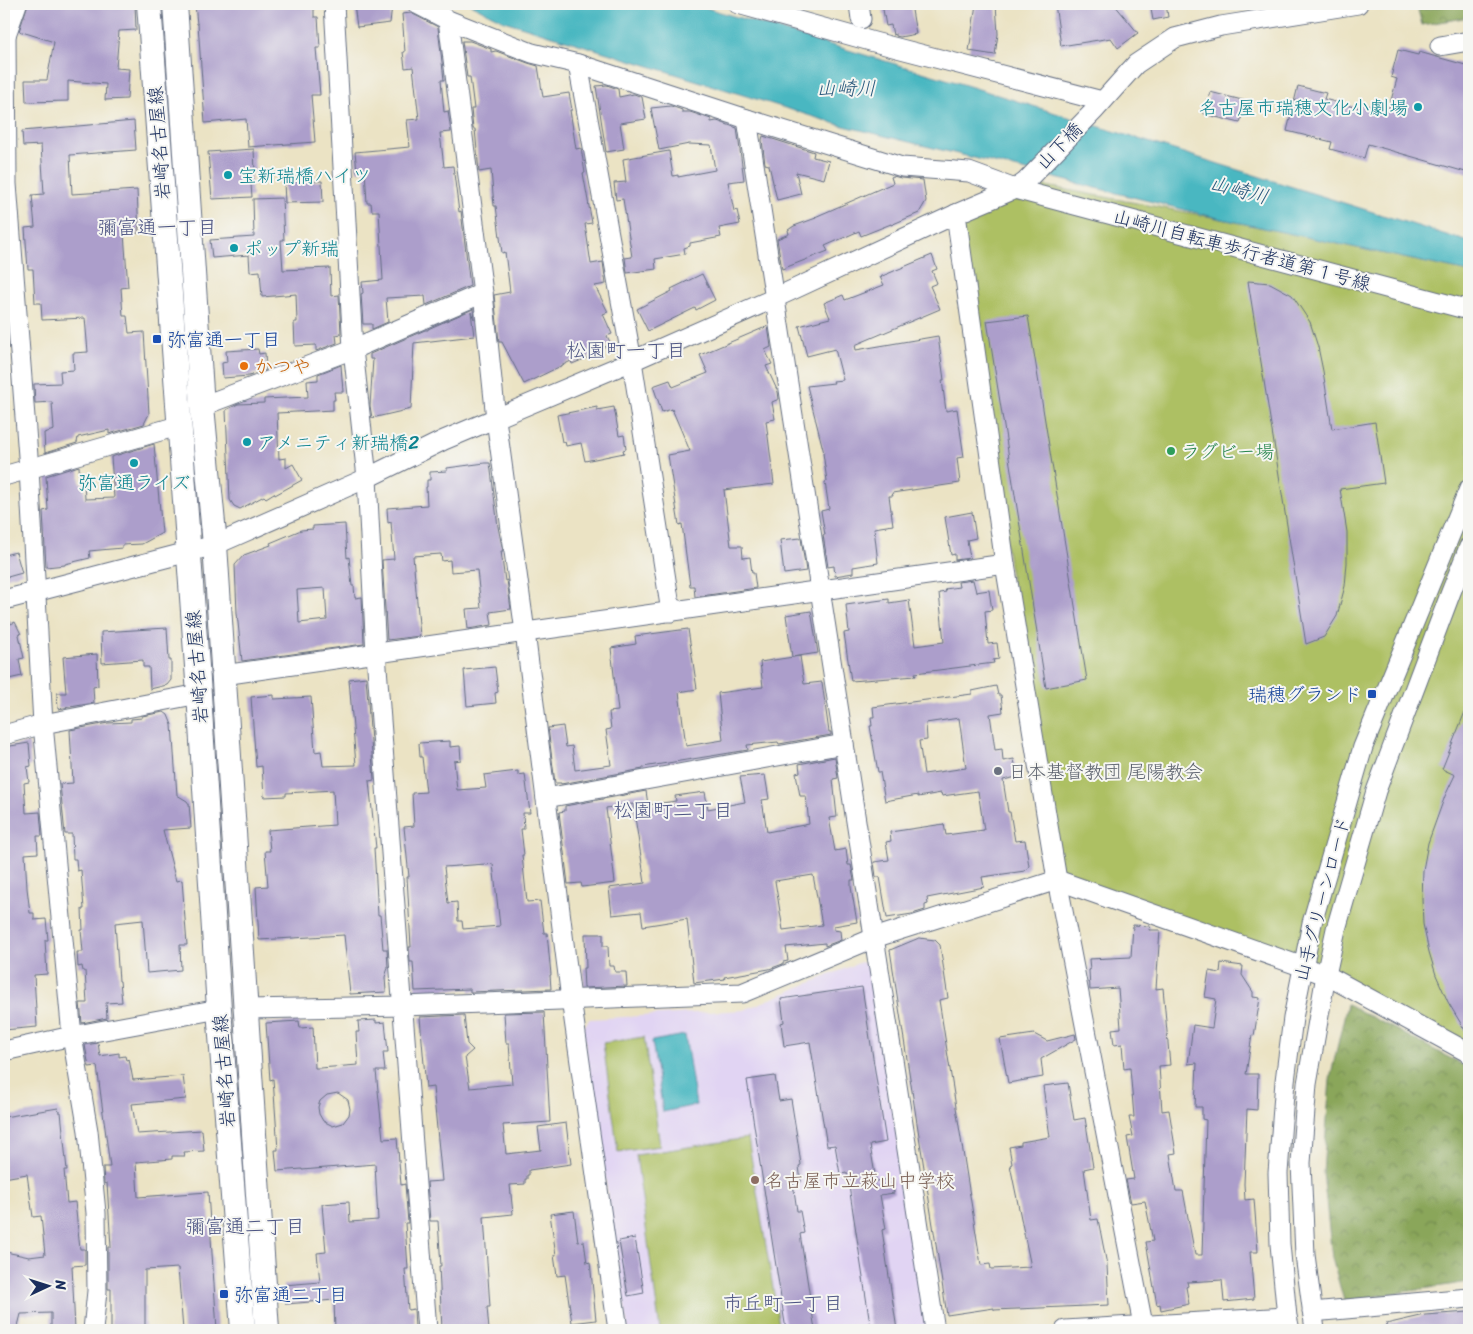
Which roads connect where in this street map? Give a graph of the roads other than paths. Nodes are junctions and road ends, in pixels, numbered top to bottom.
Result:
1 (17, 4) edge
2 (149, 4) edge
3 (175, 4) edge
4 (334, 4) edge
5 (417, 4) edge
6 (738, 4) edge
7 (1358, 4) edge
8 (448, 20) junction
9 (5, 34) edge
10 (1469, 41) edge
11 (1440, 46) dead end
12 (578, 64) junction
13 (1098, 106) junction
14 (747, 119) junction
15 (6, 184) edge
16 (1020, 185) junction
17 (956, 214) junction
18 (483, 293) junction
19 (775, 298) junction
20 (1469, 310) edge
21 (353, 349) junction
22 (632, 361) junction
23 (202, 406) junction
24 (496, 419) junction
25 (181, 425) junction
26 (29, 469) junction
27 (4, 476) edge
28 (367, 478) junction
29 (1469, 489) edge
30 (215, 545) junction
31 (1469, 547) edge
32 (189, 551) junction
33 (1005, 564) junction
34 (820, 591) junction
35 (35, 592) junction
36 (4, 600) edge
37 (671, 612) junction
38 (525, 632) junction
39 (376, 654) junction
40 (223, 675) junction
41 (199, 694) junction
42 (43, 724) junction
43 (4, 735) edge
44 (844, 744) junction
45 (546, 798) junction
46 (1057, 880) junction
47 (874, 938) junction
48 (1302, 966) junction
49 (1326, 975) junction
50 (571, 999) junction
51 (403, 1006) junction
52 (219, 1009) junction
53 (246, 1009) junction
54 (72, 1036) junction
55 (4, 1051) edge
56 (1469, 1052) edge
57 (1469, 1298) edge
58 (1314, 1321) edge
59 (1288, 1324) edge
60 (1144, 1328) edge
61 (93, 1330) edge
62 (243, 1330) edge
63 (267, 1330) edge
64 (427, 1330) edge
65 (618, 1330) edge
66 (935, 1330) edge
67 (1065, 1330) edge

1 - 9 street
2 - 25 main road, 岩崎名古屋線
3 - 23 main road, 岩崎名古屋線
4 - 21 street
5 - 8 street, 山崎川自転車歩行者道第１号線
6 - 13 street
7 - 13 street, 山下橋
8 - 12 street, 山崎川自転車歩行者道第１号線
8 - 18 street
9 - 15 street
10 - 11 street
12 - 14 street, 山崎川自転車歩行者道第１号線
12 - 22 street
13 - 16 street, 山下橋
14 - 16 street, 山崎川自転車歩行者道第１号線
14 - 19 street
15 - 26 street
16 - 17 street
16 - 20 street, 山崎川自転車歩行者道第１号線
17 - 19 street
17 - 33 street
18 - 21 street
18 - 24 street
19 - 22 street
19 - 34 street
21 - 23 street
21 - 28 street
22 - 24 street
22 - 37 street
23 - 30 main road, 岩崎名古屋線
24 - 28 street
24 - 38 street
25 - 26 street
25 - 32 main road, 岩崎名古屋線
26 - 27 street
26 - 35 street
28 - 30 street
28 - 39 street
29 - 48 street, 山手グリーンロード
30 - 32 street
30 - 40 main road, 岩崎名古屋線
31 - 49 street, 山手グリーンロード
32 - 35 street
32 - 41 main road, 岩崎名古屋線
33 - 34 street
33 - 46 street
34 - 37 street
34 - 44 street
35 - 36 street
35 - 42 street
37 - 38 street
38 - 39 street
38 - 45 street
39 - 40 street
39 - 51 street
40 - 53 main road, 岩崎名古屋線
41 - 42 street
41 - 52 main road, 岩崎名古屋線
42 - 43 street
42 - 54 street
44 - 45 street
44 - 47 street
45 - 50 street
46 - 47 street
46 - 48 street
46 - 60 street
47 - 50 street
47 - 66 street
48 - 49 street
48 - 59 street, 山手グリーンロード
49 - 56 street
49 - 58 street, 山手グリーンロード
50 - 51 street
50 - 65 street
51 - 53 street
51 - 64 street
52 - 54 street
52 - 62 main road, 岩崎名古屋線
53 - 63 main road, 岩崎名古屋線
54 - 55 street
54 - 61 street
57 - 58 street
59 - 60 street
60 - 67 street

